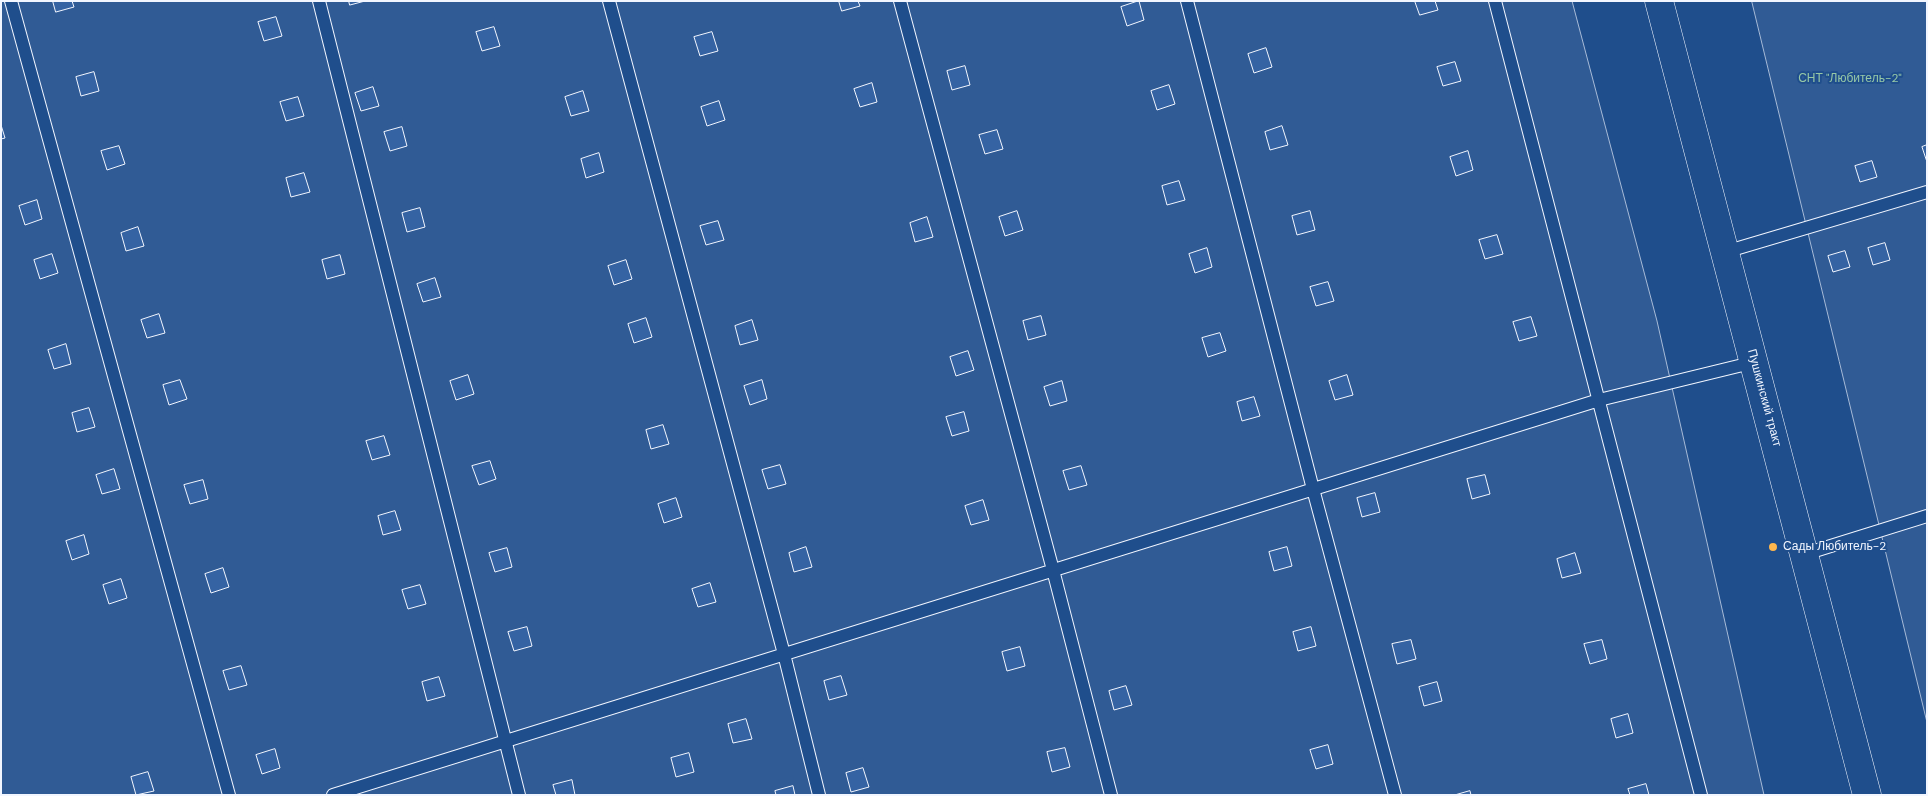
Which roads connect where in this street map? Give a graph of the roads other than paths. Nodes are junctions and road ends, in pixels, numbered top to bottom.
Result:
1 (11, 1) edge
2 (319, 1) edge
3 (608, 1) edge
4 (900, 1) edge
5 (1187, 1) edge
6 (1495, 1) edge
7 (1659, 1) edge
8 (1927, 192) edge
9 (1726, 252) junction
10 (1755, 362) junction
11 (1599, 400) junction
12 (1313, 489) junction
13 (1927, 516) edge
14 (1805, 554) junction
15 (1053, 570) junction
16 (784, 654) junction
17 (505, 741) junction
18 (229, 795) edge
19 (333, 795) edge
20 (519, 795) edge
21 (819, 795) edge
22 (1111, 795) edge
23 (1395, 795) edge
24 (1701, 795) edge
25 (1867, 795) edge

1 - 18 lane
2 - 17 lane
3 - 16 lane
4 - 15 lane
5 - 12 lane
6 - 11 lane
7 - 9 main road, Пушкинский тракт
8 - 9 lane
9 - 10 main road, Пушкинский тракт
10 - 11 lane
10 - 14 main road, Пушкинский тракт
11 - 12 lane
11 - 24 lane
12 - 15 lane
12 - 23 lane
13 - 14 lane
14 - 25 main road, Пушкинский тракт
15 - 16 lane
15 - 22 lane
16 - 17 lane
16 - 21 lane
17 - 19 lane
17 - 20 lane

